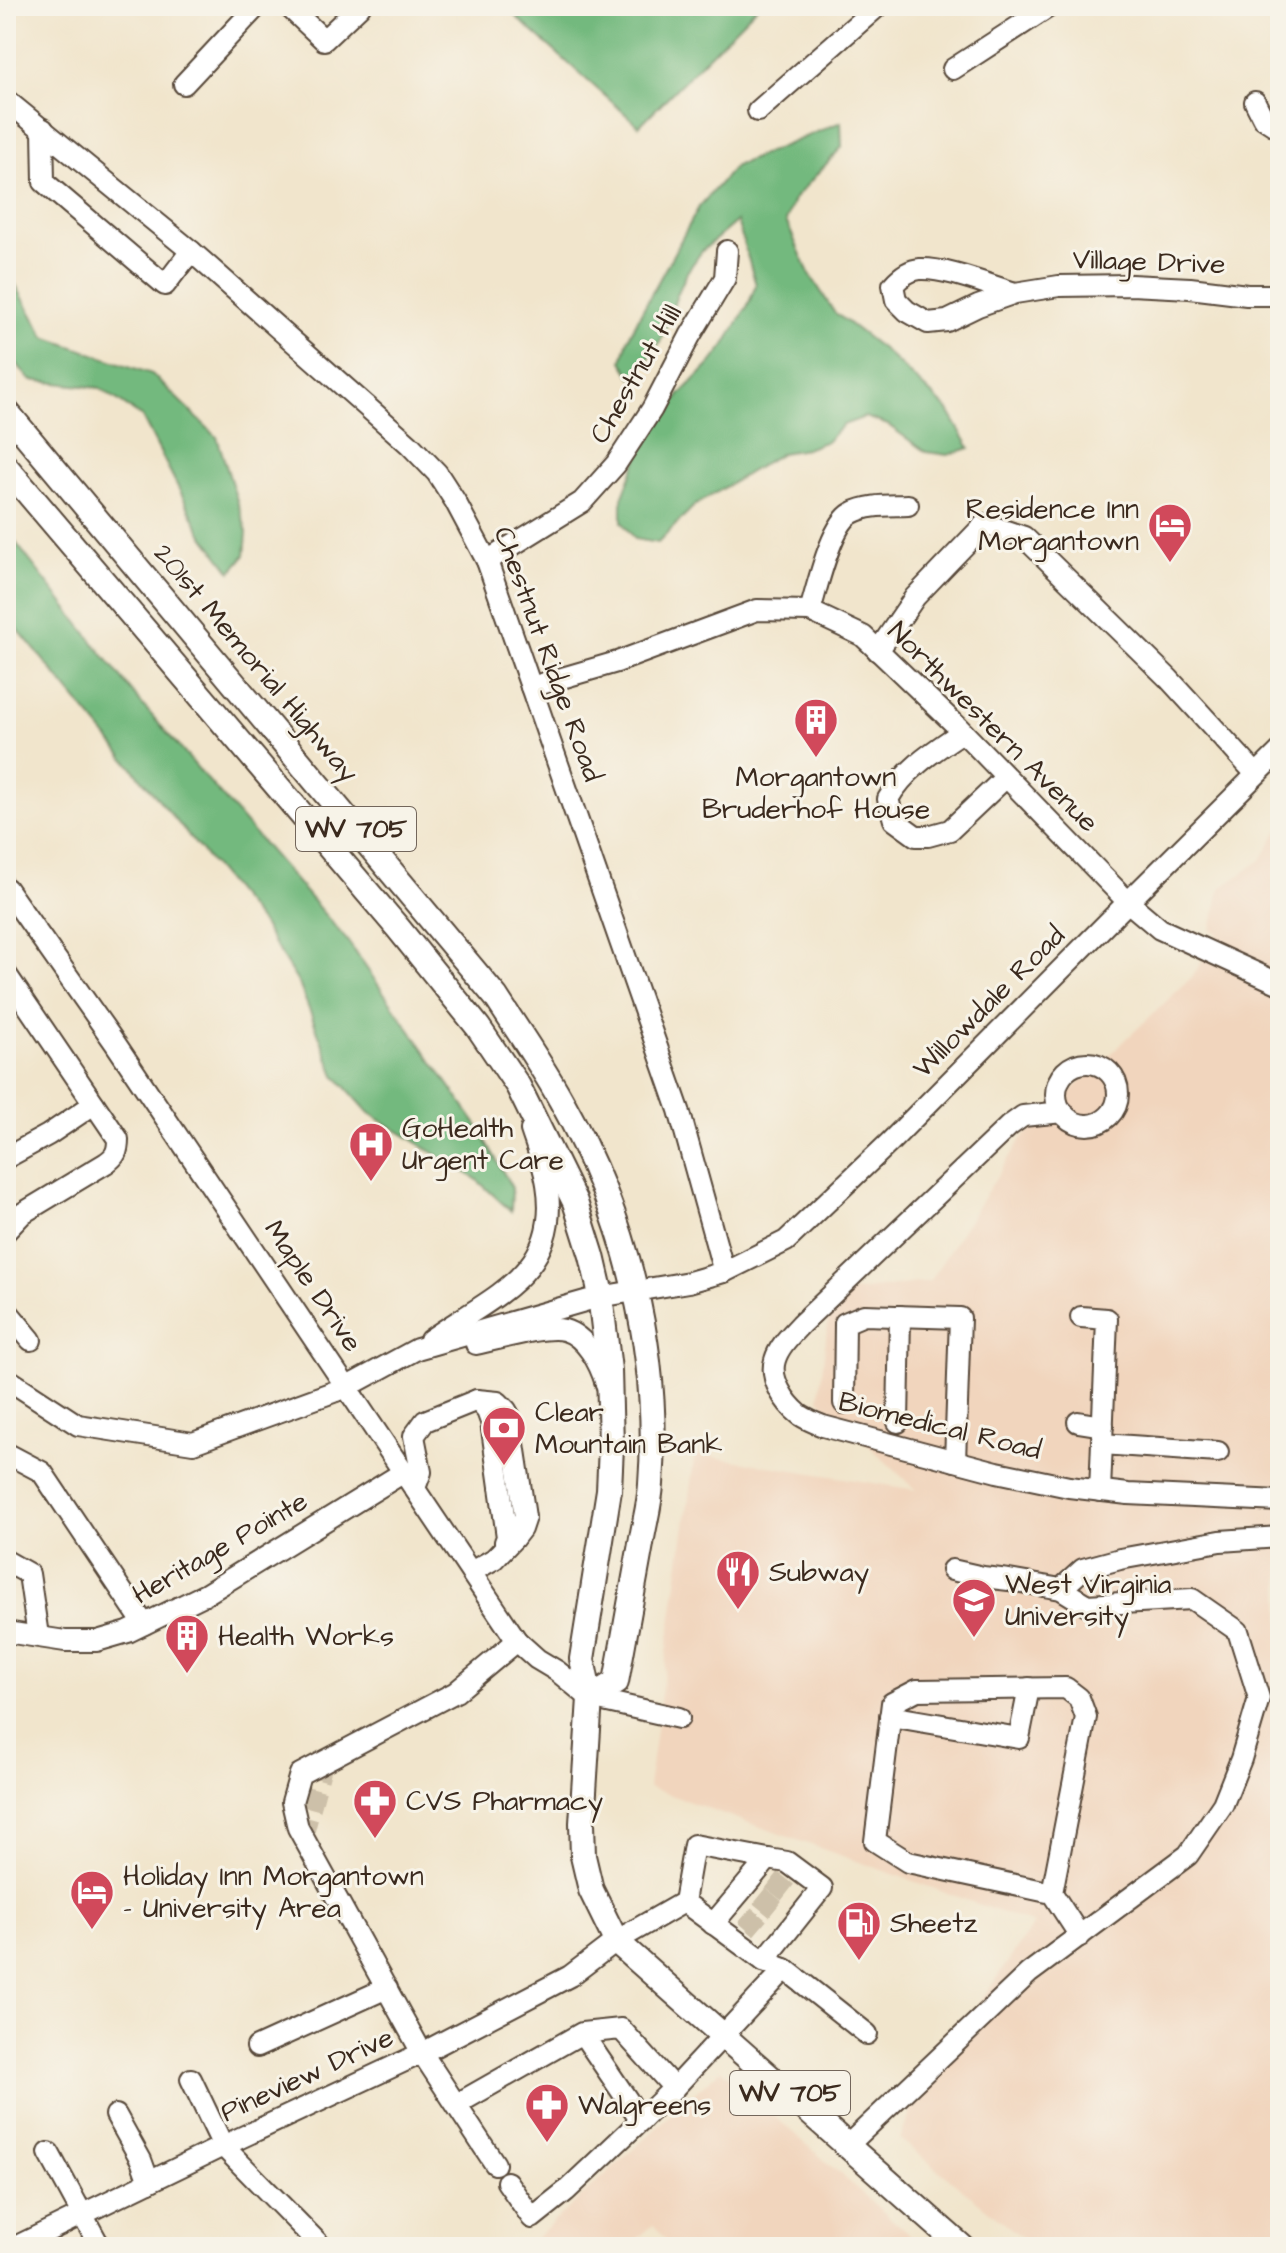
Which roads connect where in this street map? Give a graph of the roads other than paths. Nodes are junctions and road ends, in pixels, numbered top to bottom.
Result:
1 (257, 6) edge
2 (288, 6) edge
3 (360, 6) edge
4 (878, 6) edge
5 (1050, 6) edge
6 (953, 69) dead end
7 (184, 84) dead end
8 (6, 100) edge
9 (1255, 102) dead end
10 (758, 111) dead end
11 (43, 129) junction
12 (1280, 129) edge
13 (191, 251) junction
14 (727, 251) dead end
15 (1015, 293) junction
16 (1280, 295) edge
17 (6, 411) edge
18 (6, 467) edge
19 (908, 505) dead end
20 (487, 561) junction
21 (810, 611) junction
22 (878, 651) junction
23 (531, 687) junction
24 (962, 732) junction
25 (1280, 751) edge
26 (1256, 774) junction
27 (1006, 777) junction
28 (6, 888) edge
29 (1128, 902) junction
30 (6, 974) edge
31 (1280, 984) edge
32 (518, 1086) junction
33 (94, 1104) junction
34 (1063, 1112) dead end
35 (6, 1158) edge
36 (6, 1231) edge
37 (724, 1272) junction
38 (636, 1290) junction
39 (599, 1297) junction
40 (6, 1310) edge
41 (900, 1316) junction
42 (1081, 1317) dead end
43 (31, 1340) dead end
44 (417, 1349) junction
45 (6, 1378) edge
46 (347, 1387) junction
47 (609, 1391) junction
48 (844, 1403) dead end
49 (898, 1422) dead end
50 (1078, 1422) dead end
51 (1103, 1435) junction
52 (1218, 1452) dead end
53 (6, 1453) edge
54 (955, 1461) junction
55 (409, 1480) junction
56 (1100, 1491) junction
57 (1280, 1501) edge
58 (1280, 1537) edge
59 (6, 1561) edge
60 (952, 1570) dead end
61 (471, 1572) junction
62 (1061, 1589) junction
63 (144, 1624) junction
64 (6, 1632) edge
65 (38, 1636) junction
66 (517, 1641) junction
67 (1029, 1688) junction
68 (590, 1698) junction
69 (890, 1716) junction
70 (679, 1718) dead end
71 (761, 1878) junction
72 (1052, 1893) junction
73 (684, 1902) junction
74 (713, 1924) junction
75 (1080, 1936) junction
76 (616, 1941) junction
77 (764, 1961) junction
78 (785, 1969) junction
79 (387, 1988) junction
80 (582, 2033) junction
81 (867, 2034) dead end
82 (723, 2035) junction
83 (257, 2047) dead end
84 (422, 2053) junction
85 (191, 2079) dead end
86 (674, 2088) junction
87 (457, 2104) junction
88 (116, 2115) dead end
89 (641, 2120) junction
90 (848, 2145) junction
91 (223, 2146) junction
92 (49, 2153) dead end
93 (149, 2182) junction
94 (507, 2182) dead end
95 (521, 2203) junction
96 (81, 2215) junction
97 (15, 2247) edge
98 (100, 2247) edge
99 (322, 2247) edge
100 (962, 2247) edge

1 - 7 street
2 - 3 street
4 - 10 street
5 - 6 street
8 - 11 street, Chestnut Ridge Road
9 - 12 street
11 - 13 street, Chestnut Ridge Road
11 - 13 street
13 - 20 street, Chestnut Ridge Road
14 - 20 street, Chestnut Hill
15 - 15 street, Village Drive
15 - 16 street, Village Drive
17 - 38 main road, 201st Memorial Highway / WV 705
18 - 32 main road, WV 705
19 - 21 street
20 - 23 street, Chestnut Ridge Road
21 - 22 street, Northwestern Avenue
21 - 23 street, Northwestern Avenue
22 - 24 street, Northwestern Avenue
22 - 26 street
23 - 37 street, Chestnut Ridge Road
24 - 27 street, Northwestern Avenue
24 - 27 street
25 - 26 street, Willowdale Road
26 - 29 street, Willowdale Road
27 - 29 street, Northwestern Avenue
28 - 46 street, Maple Drive
29 - 31 street, Northwestern Avenue
29 - 37 street, Willowdale Road
30 - 33 street
32 - 39 main road, WV 705
32 - 44 street
33 - 35 street
33 - 36 street
34 - 54 street, Biomedical Road
37 - 38 street
38 - 39 street
38 - 68 main road, WV 705
39 - 44 street
39 - 47 main road, WV 705
40 - 43 street
41 - 48 street
41 - 49 street
41 - 54 street
42 - 51 street
44 - 46 street
44 - 47 street
45 - 46 street
46 - 55 street, Maple Drive
47 - 68 main road, WV 705
50 - 51 street
51 - 52 street
51 - 56 street
53 - 63 street
54 - 56 street, Biomedical Road
55 - 61 street, Maple Drive
55 - 61 street
55 - 63 street, Heritage Pointe
56 - 57 street, Biomedical Road
58 - 62 street
59 - 65 street
60 - 62 street
61 - 66 street, Maple Drive
62 - 75 street
63 - 65 street, Heritage Pointe
64 - 65 street, Heritage Pointe
66 - 68 street, Maple Drive
66 - 79 street
67 - 69 street
67 - 69 street
67 - 72 street
68 - 70 street
68 - 76 main road, WV 705
69 - 72 street
71 - 73 street
71 - 74 street
71 - 77 street
72 - 75 street
73 - 74 street
73 - 76 street, Pineview Drive
74 - 77 street
75 - 90 street
76 - 82 main road, WV 705
76 - 84 street, Pineview Drive
77 - 78 street
78 - 81 street
78 - 82 street
79 - 83 street
79 - 84 street
80 - 86 street
80 - 87 street
80 - 89 street
82 - 86 street
82 - 90 main road, WV 705
84 - 87 street
84 - 91 street, Pineview Drive
85 - 91 street
86 - 89 street
87 - 95 street
88 - 93 street
89 - 95 street
90 - 100 main road, WV 705
91 - 93 street, Pineview Drive
91 - 99 street
92 - 96 street
93 - 96 street, Pineview Drive
94 - 95 street
96 - 97 street, Pineview Drive
96 - 98 street

